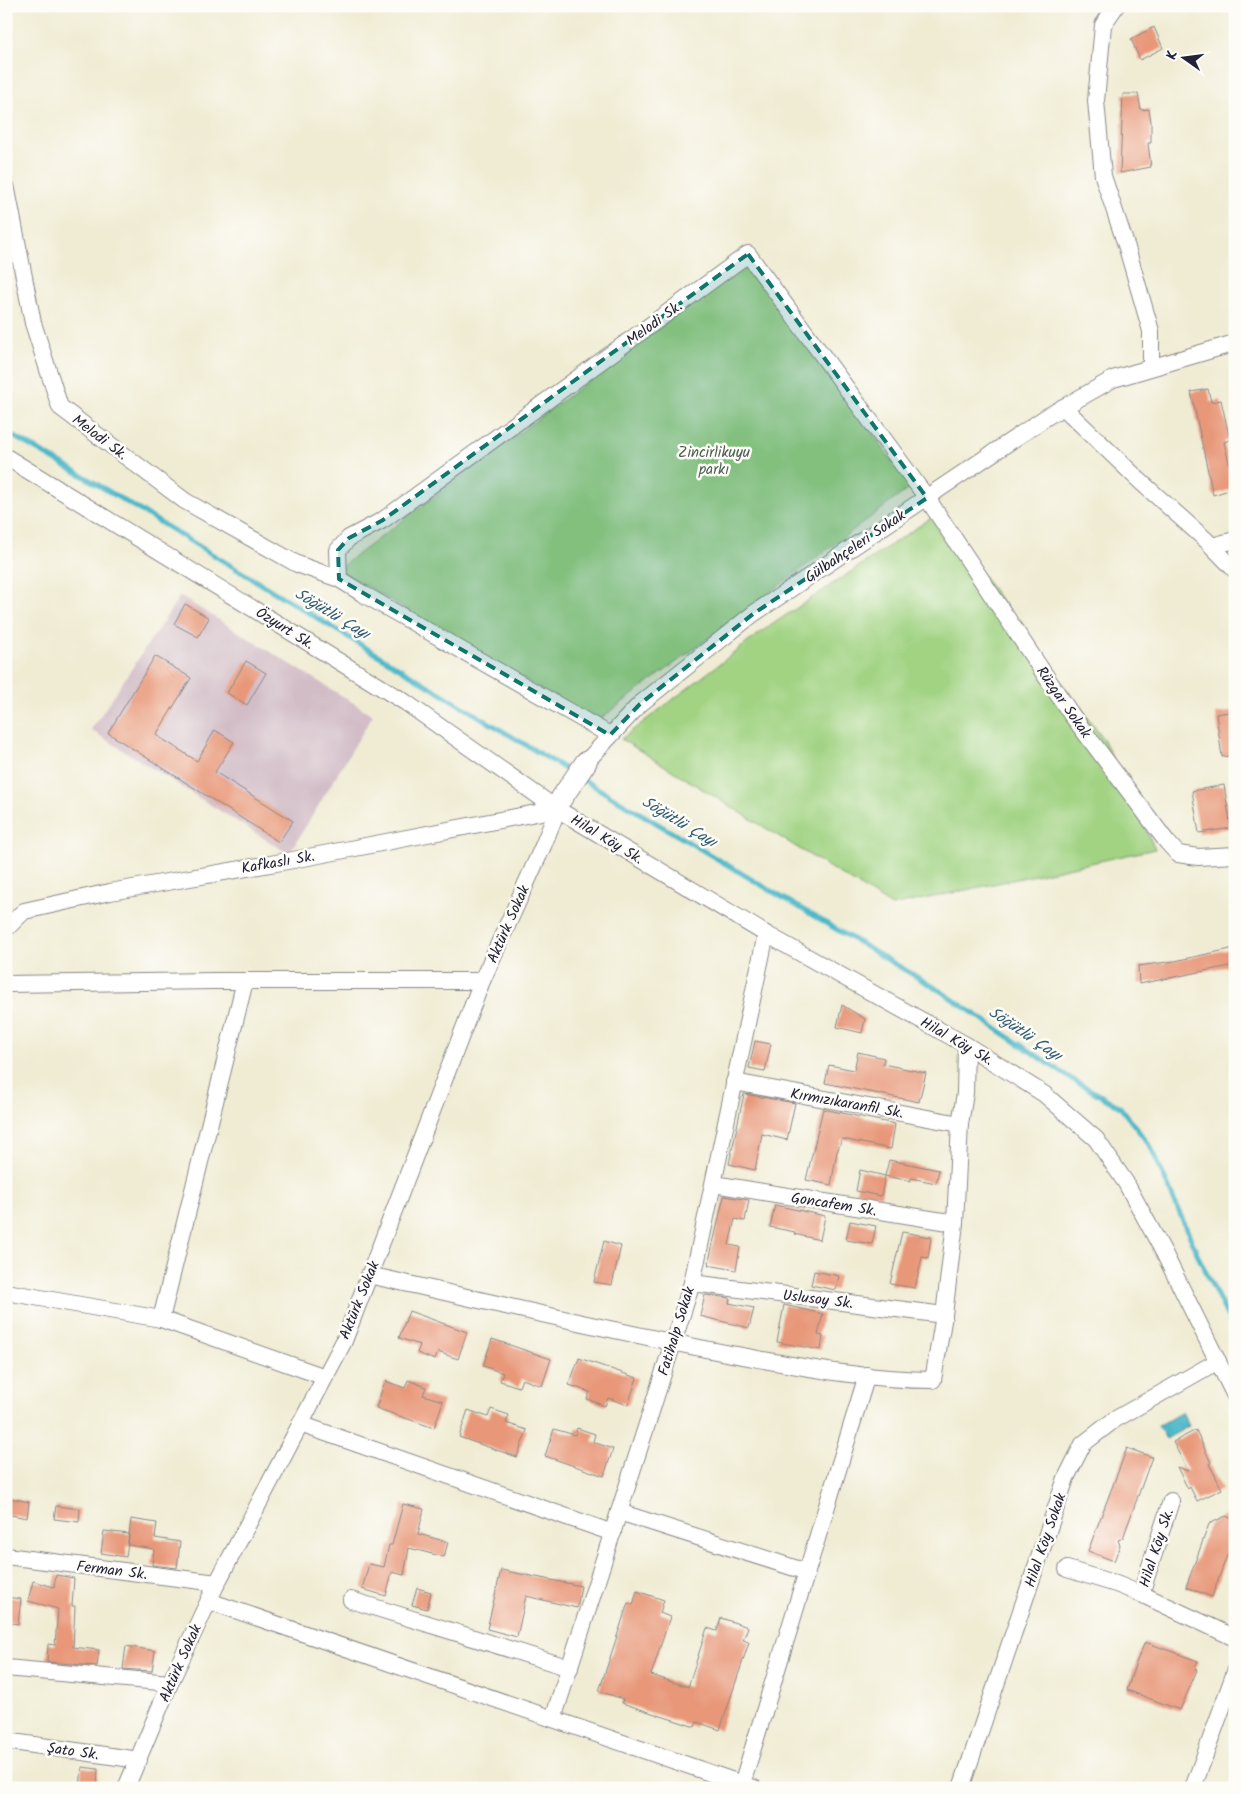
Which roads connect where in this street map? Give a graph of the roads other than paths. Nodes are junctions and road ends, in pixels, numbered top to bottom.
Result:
1 (1116, 6) edge
2 (6, 185) edge
3 (1235, 343) edge
4 (1151, 367) junction
5 (1063, 407) junction
6 (6, 457) edge
7 (927, 498) junction
8 (1235, 540) edge
9 (1212, 546) junction
10 (1235, 570) edge
11 (339, 578) junction
12 (610, 735) junction
13 (586, 762) joint
14 (559, 804) junction
15 (1235, 855) edge
16 (6, 929) edge
17 (766, 934) junction
18 (245, 981) junction
19 (482, 981) junction
20 (6, 984) edge
21 (966, 1045) junction
22 (734, 1082) junction
23 (960, 1124) junction
24 (714, 1184) junction
25 (955, 1223) junction
26 (370, 1275) junction
27 (692, 1283) junction
28 (6, 1292) edge
29 (944, 1315) junction
30 (161, 1319) junction
31 (673, 1343) junction
32 (1218, 1361) junction
33 (867, 1375) junction
34 (325, 1377) junction
35 (1235, 1396) edge
36 (300, 1424) junction
37 (1171, 1501) dead end
38 (619, 1512) junction
39 (613, 1533) junction
40 (6, 1556) edge
41 (1067, 1569) dead end
42 (806, 1572) junction
43 (217, 1583) junction
44 (1141, 1594) junction
45 (351, 1600) dead end
46 (209, 1601) junction
47 (1235, 1638) edge
48 (6, 1668) edge
49 (570, 1668) junction
50 (1235, 1672) edge
51 (170, 1683) junction
52 (553, 1719) junction
53 (6, 1742) edge
54 (139, 1760) junction
55 (748, 1786) edge
56 (126, 1788) edge
57 (961, 1788) edge
58 (1193, 1788) edge

1 - 4 street
2 - 11 street, Melodi Sk.
3 - 4 street, Gülbahçeleri Sokak
4 - 5 street, Gülbahçeleri Sokak
5 - 7 street, Gülbahçeleri Sokak
5 - 9 street
6 - 14 street, Özyurt Sk.
7 - 11 street, Melodi Sk.
7 - 12 street, Gülbahçeleri Sokak
7 - 15 street, Rüzgar Sokak
8 - 9 street
9 - 10 street
11 - 12 street, Melodi Sk.
12 - 13 street, Gülbahçeleri Sokak
13 - 14 main road
14 - 16 street, Kafkaslı Sk.
14 - 17 street, Hilal Köy Sk.
14 - 19 street, Aktürk Sokak
17 - 21 street, Hilal Köy Sk.
17 - 22 street, Fatihalp Sokak
18 - 19 street
18 - 20 street
18 - 30 street
19 - 26 street, Aktürk Sokak
21 - 23 street
21 - 32 street, Hilal Köy Sk.
22 - 23 street, Kırmızıkaranfil Sk.
22 - 24 street, Fatihalp Sokak
23 - 25 street
24 - 25 street, Goncafem Sk.
24 - 27 street, Fatihalp Sokak
25 - 29 street
26 - 31 street
26 - 34 street, Aktürk Sokak
27 - 29 street, Uslusoy Sk.
27 - 31 street, Fatihalp Sokak
28 - 30 street
29 - 33 street
30 - 34 street
31 - 33 street
31 - 38 street, Fatihalp Sokak
32 - 35 street, Hilal Köy Sk.
32 - 57 street, Hilal Köy Sokak
33 - 42 street
34 - 36 street, Aktürk Sokak
36 - 39 street
36 - 43 street, Aktürk Sokak
37 - 44 street, Hilal Köy Sk.
38 - 39 street, Fatihalp Sokak
38 - 42 street
39 - 49 street, Fatihalp Sokak
40 - 43 street, Ferman Sk.
41 - 44 street, Hilal Köy Sk.
42 - 55 street
43 - 46 street, Aktürk Sokak
44 - 47 street, Hilal Köy Sk.
45 - 49 street
46 - 51 street, Aktürk Sokak
46 - 52 street
48 - 51 street
49 - 52 street, Fatihalp Sokak
50 - 58 street
51 - 54 street, Aktürk Sokak
52 - 55 street
53 - 54 street, Şato Sk.
54 - 56 street, Aktürk Sokak

